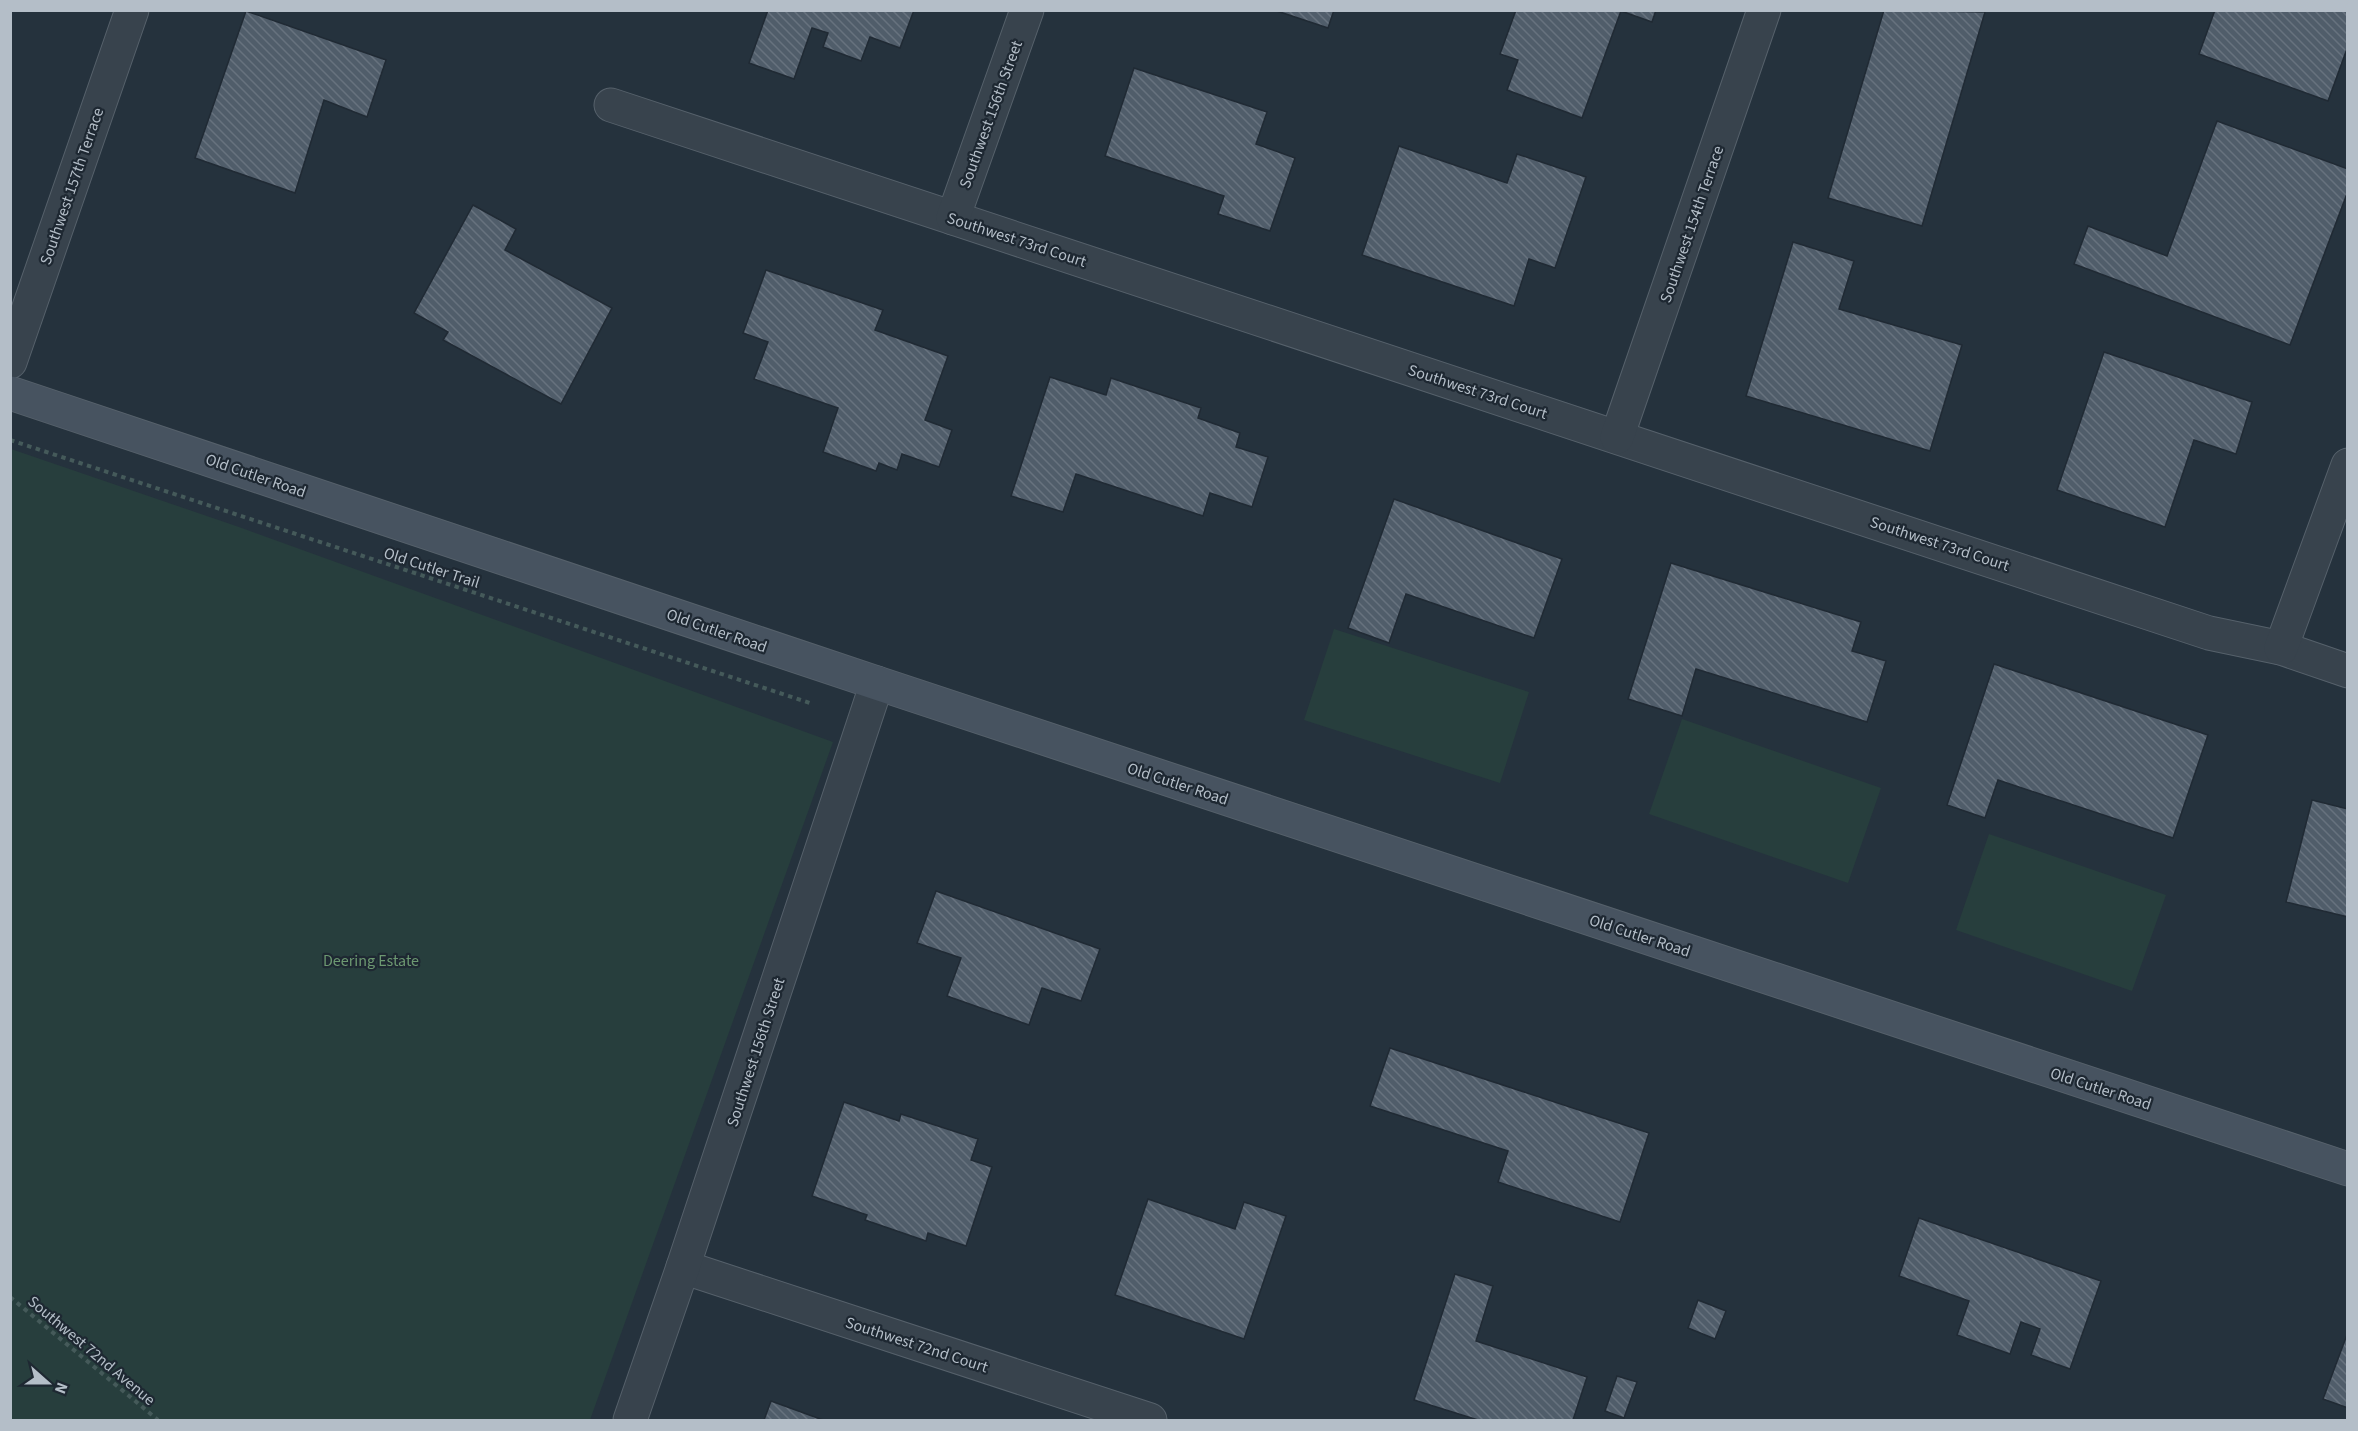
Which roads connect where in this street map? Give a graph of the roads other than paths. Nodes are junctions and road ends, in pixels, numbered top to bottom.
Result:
1 (132, 10) edge
2 (1027, 10) edge
3 (1764, 10) edge
4 (611, 105) dead end
5 (953, 218) junction
6 (10, 362) edge
7 (10, 393) edge
8 (1617, 437) junction
9 (2348, 465) edge
10 (2281, 648) junction
11 (2348, 671) edge
12 (877, 684) junction
13 (2348, 1169) edge
14 (683, 1267) junction
15 (630, 1420) edge
16 (1150, 1420) edge

1 - 6 street, Southwest 157th Terrace
2 - 5 street, Southwest 156th Street
3 - 8 street, Southwest 154th Terrace
4 - 5 street, Southwest 73rd Court
5 - 8 street, Southwest 73rd Court
7 - 12 main road, Old Cutler Road
8 - 10 street, Southwest 73rd Court
9 - 10 street
10 - 11 street, Southwest 73rd Court
12 - 13 main road, Old Cutler Road
12 - 14 street, Southwest 156th Street
14 - 15 street, Southwest 156th Street
14 - 16 street, Southwest 72nd Court

